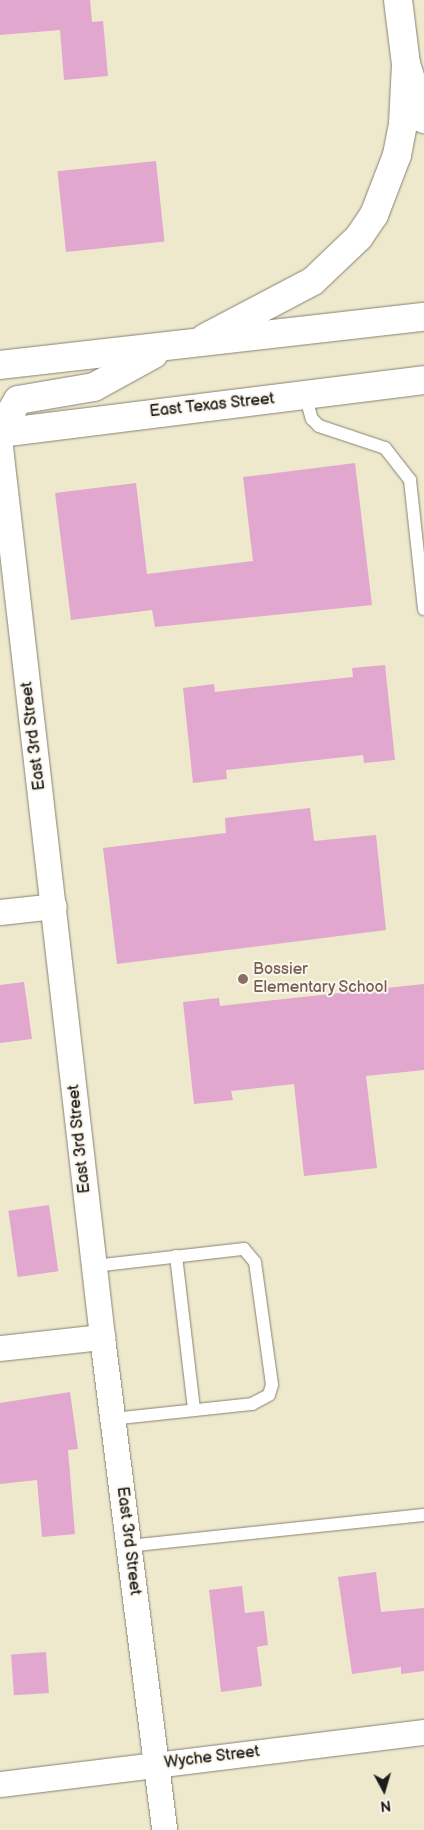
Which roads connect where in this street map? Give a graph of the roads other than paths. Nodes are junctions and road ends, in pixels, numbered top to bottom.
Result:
1 (398, 0) edge
2 (406, 64) junction
3 (424, 119) edge
4 (424, 317) edge
5 (177, 347) junction
6 (0, 365) edge
7 (424, 380) edge
8 (305, 395) junction
9 (0, 431) edge
10 (0, 447) edge
11 (420, 532) edge
12 (424, 609) edge
13 (54, 906) junction
14 (0, 912) edge
15 (176, 1256) junction
16 (94, 1266) junction
17 (102, 1337) junction
18 (0, 1348) edge
19 (194, 1410) junction
20 (112, 1419) junction
21 (424, 1515) edge
22 (128, 1546) junction
23 (424, 1732) edge
24 (157, 1765) junction
25 (0, 1784) edge
26 (164, 1830) edge

1 - 2 main road
2 - 3 main road
2 - 5 main road
4 - 5 main road
5 - 6 main road
5 - 9 main road
7 - 8 main road, East Texas Street
8 - 9 main road, East Texas Street
8 - 11 lane
10 - 13 street, East 3rd Street
11 - 12 lane
13 - 14 street
13 - 16 street, East 3rd Street
15 - 16 lane
15 - 19 lane
15 - 19 lane
16 - 17 street, East 3rd Street
17 - 18 street
17 - 20 street, East 3rd Street
19 - 20 lane
20 - 22 street, East 3rd Street
21 - 22 lane
22 - 24 street, East 3rd Street
23 - 24 street, Wyche Street
24 - 25 street, Wyche Street
24 - 26 street, East 3rd Street

